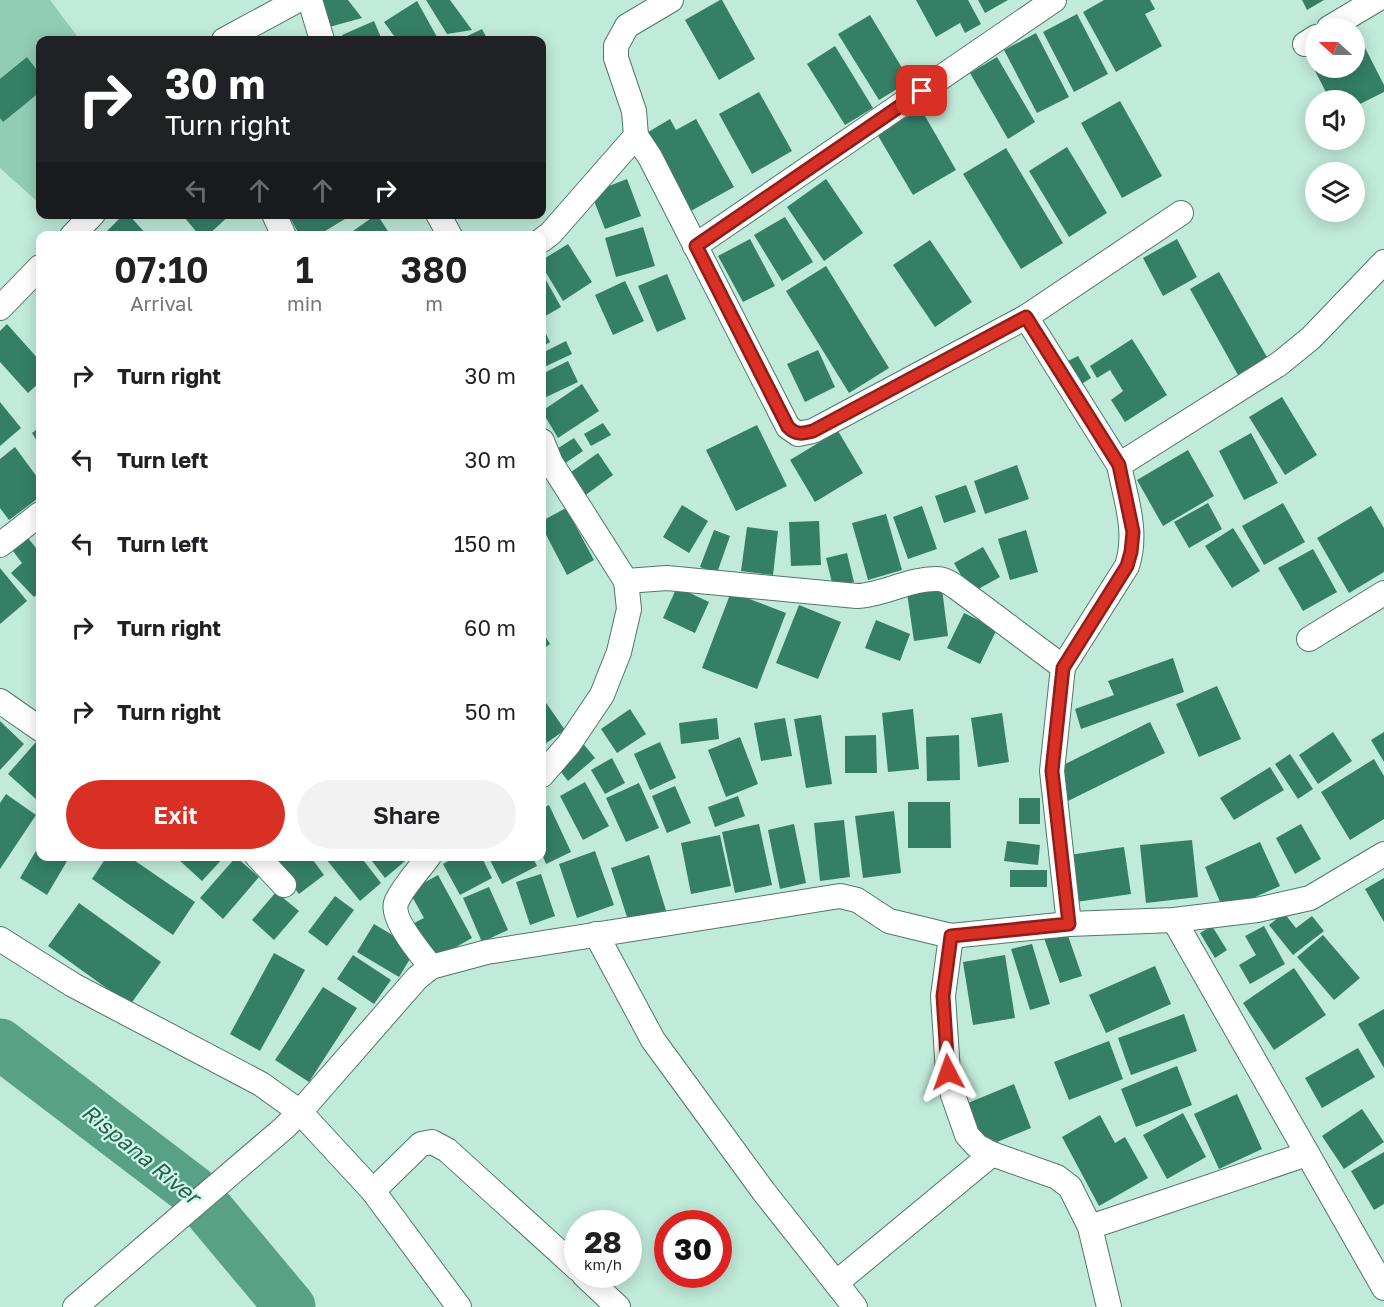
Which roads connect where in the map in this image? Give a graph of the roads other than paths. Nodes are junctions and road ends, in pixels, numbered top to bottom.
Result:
1 (298, 0) edge
2 (310, 0) edge
3 (671, 0) edge
4 (1054, 0) edge
5 (1376, 0) edge
6 (1346, 18) edge
7 (231, 36) edge
8 (321, 36) edge
9 (636, 136) junction
10 (1181, 213) dead end
11 (88, 219) edge
12 (77, 231) edge
13 (546, 237) edge
14 (696, 246) junction
15 (1384, 262) edge
16 (36, 271) edge
17 (0, 308) edge
18 (1026, 317) junction
19 (546, 451) edge
20 (1119, 465) junction
21 (36, 517) edge
22 (0, 545) edge
23 (626, 581) junction
24 (1384, 593) edge
25 (1309, 639) dead end
26 (1063, 668) junction
27 (0, 701) edge
28 (36, 726) edge
29 (546, 770) edge
30 (1384, 854) edge
31 (262, 861) edge
32 (425, 861) edge
33 (284, 885) dead end
34 (1174, 920) junction
35 (1069, 924) junction
36 (596, 934) junction
37 (951, 936) junction
38 (0, 939) edge
39 (431, 967) junction
40 (292, 1120) junction
41 (992, 1154) junction
42 (1307, 1154) junction
43 (373, 1191) junction
44 (1090, 1227) junction
45 (564, 1256) edge
46 (836, 1283) junction
47 (598, 1288) edge
48 (1384, 1288) edge
49 (75, 1307) edge
50 (459, 1307) edge
51 (618, 1307) edge
52 (855, 1307) edge
53 (1109, 1307) edge

1 - 7 street
2 - 8 street
3 - 9 street
4 - 14 street
5 - 6 street
9 - 13 street
9 - 14 street
10 - 18 street
11 - 12 street
14 - 18 street
15 - 20 street
16 - 17 street
18 - 20 street
19 - 23 street
20 - 26 street
21 - 22 street
23 - 26 street
23 - 29 street
24 - 25 street
26 - 35 street
27 - 28 street
30 - 34 street
31 - 33 street
32 - 39 street
34 - 35 street
34 - 42 street
35 - 37 street
36 - 37 street
36 - 39 street
36 - 46 street
37 - 41 street
38 - 40 street
39 - 40 street
40 - 43 street
40 - 49 street
41 - 44 street
41 - 46 street
42 - 44 street
42 - 48 street
43 - 45 street
43 - 50 street
44 - 53 street
46 - 52 street
47 - 51 street

